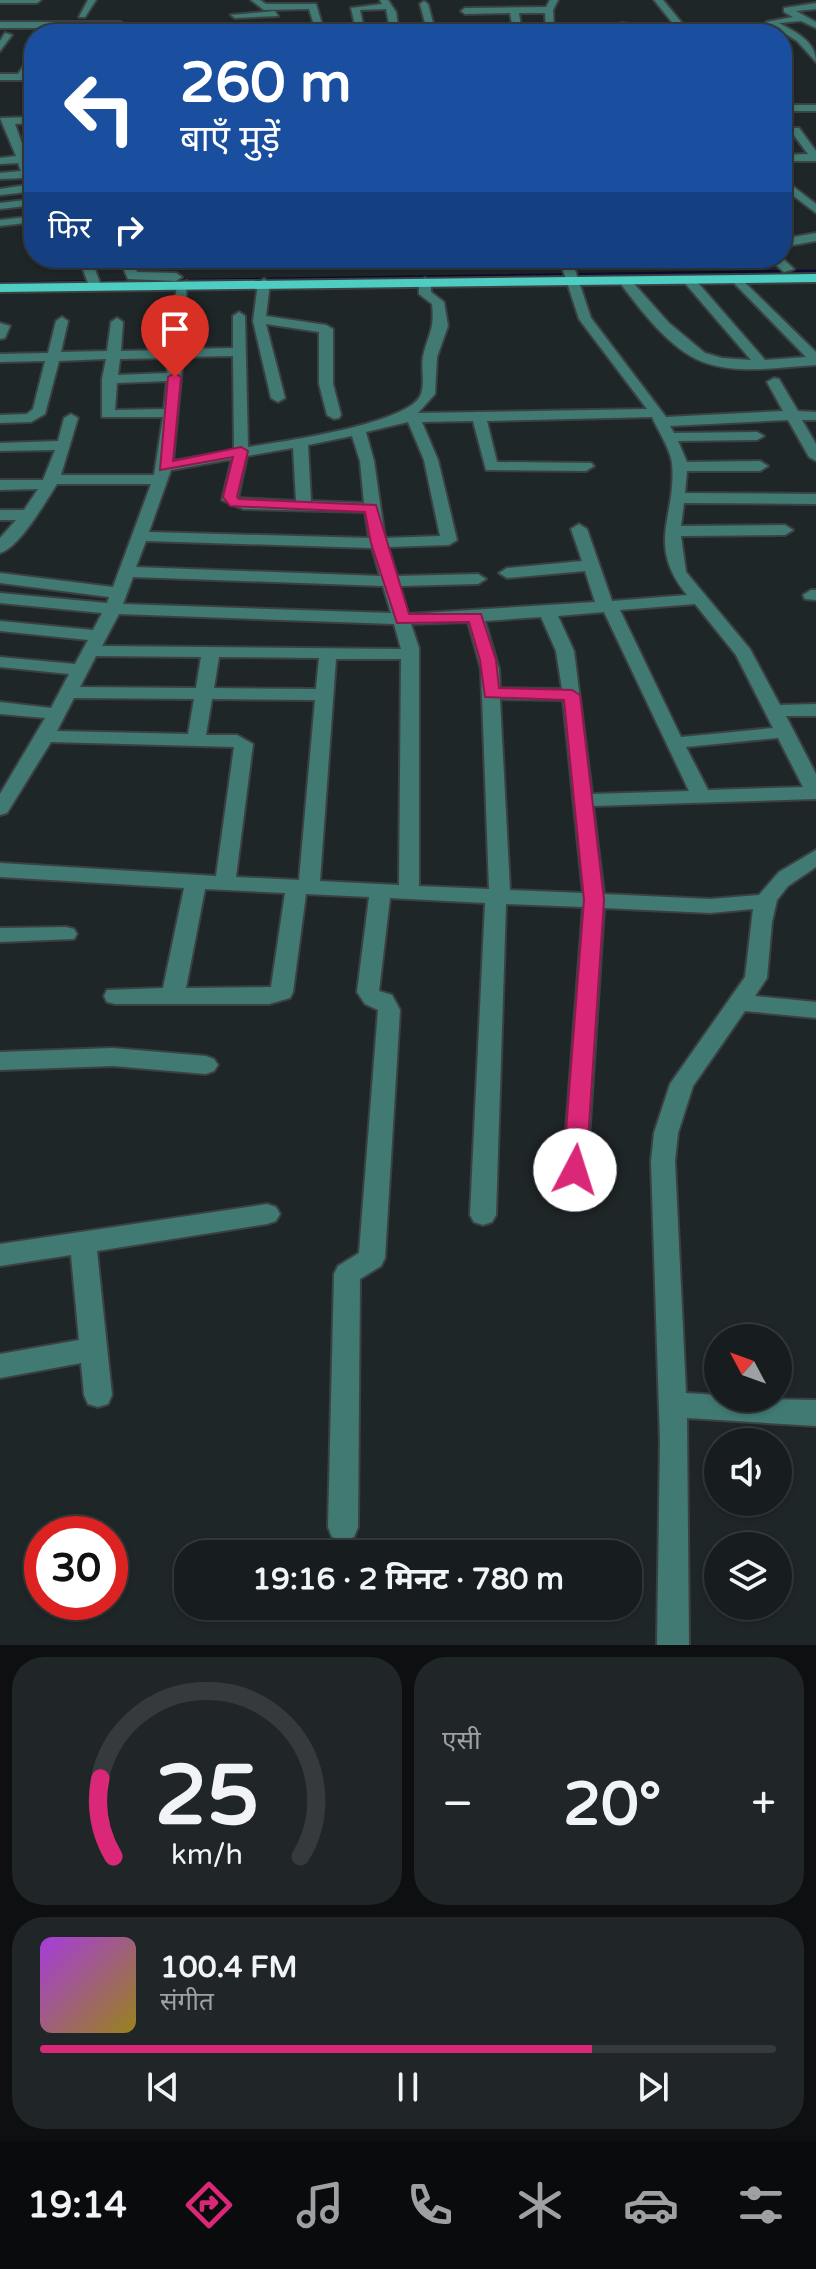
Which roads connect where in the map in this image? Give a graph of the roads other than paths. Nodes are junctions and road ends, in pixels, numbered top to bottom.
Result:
1 (0, 0) edge
2 (20, 0) edge
3 (37, 0) edge
4 (92, 0) edge
5 (255, 0) edge
6 (658, 0) edge
7 (387, 3) edge
8 (552, 3) edge
9 (424, 4) dead end
10 (816, 6) edge
11 (465, 11) dead end
12 (315, 12) junction
13 (4, 15) dead end
14 (82, 15) dead end
15 (235, 15) dead end
16 (515, 16) junction
17 (802, 18) junction
18 (455, 20) dead end
19 (318, 24) edge
20 (359, 24) edge
21 (392, 24) edge
22 (429, 24) edge
23 (516, 24) edge
24 (551, 24) edge
25 (679, 24) edge
26 (774, 24) edge
27 (0, 25) edge
28 (24, 25) edge
29 (816, 25) edge
30 (792, 34) edge
31 (4, 35) edge
32 (0, 48) edge
33 (814, 63) edge
34 (24, 72) edge
35 (0, 77) edge
36 (21, 77) joint
37 (792, 108) edge
38 (816, 108) edge
39 (5, 121) edge
40 (792, 130) edge
41 (19, 144) junction
42 (805, 144) edge
43 (0, 146) edge
44 (816, 157) edge
45 (792, 158) edge
46 (23, 159) junction
47 (0, 161) edge
48 (24, 162) edge
49 (24, 174) edge
50 (0, 176) edge
51 (792, 186) edge
52 (816, 188) edge
53 (792, 190) edge
54 (24, 191) edge
55 (0, 192) edge
56 (24, 203) edge
57 (0, 206) edge
58 (816, 210) edge
59 (24, 220) edge
60 (0, 223) edge
61 (792, 233) edge
62 (816, 237) edge
63 (801, 239) junction
64 (792, 241) edge
65 (89, 268) edge
66 (129, 268) edge
67 (173, 268) edge
68 (569, 268) edge
69 (573, 277) junction
70 (816, 278) edge
71 (688, 279) junction
72 (737, 279) junction
73 (624, 280) junction
74 (178, 281) junction
75 (425, 282) junction
76 (94, 283) junction
77 (264, 283) junction
78 (0, 288) edge
79 (239, 316) dead end
80 (259, 319) junction
81 (62, 321) dead end
82 (117, 322) dead end
83 (238, 352) junction
84 (177, 354) junction
85 (111, 356) junction
86 (0, 358) edge
87 (51, 358) junction
88 (816, 360) edge
89 (760, 362) junction
90 (175, 377) junction
91 (109, 379) junction
92 (774, 382) dead end
93 (278, 398) dead end
94 (171, 413) junction
95 (334, 415) dead end
96 (793, 415) junction
97 (479, 416) junction
98 (816, 416) edge
99 (71, 418) dead end
100 (408, 418) junction
101 (0, 419) edge
102 (663, 424) junction
103 (358, 430) junction
104 (757, 436) dead end
105 (300, 441) junction
106 (65, 445) junction
107 (0, 447) edge
108 (241, 451) junction
109 (816, 457) edge
110 (586, 466) dead end
111 (760, 466) dead end
112 (680, 467) junction
113 (163, 473) junction
114 (51, 482) junction
115 (0, 485) edge
116 (677, 498) junction
117 (816, 499) edge
118 (304, 506) junction
119 (371, 508) junction
120 (0, 515) edge
121 (28, 515) junction
122 (579, 529) dead end
123 (785, 530) dead end
124 (672, 531) junction
125 (138, 536) junction
126 (378, 543) junction
127 (0, 548) edge
128 (591, 565) junction
129 (125, 572) junction
130 (507, 573) dead end
131 (0, 578) edge
132 (478, 579) dead end
133 (392, 581) junction
134 (0, 598) edge
135 (698, 599) junction
136 (116, 601) junction
137 (608, 606) junction
138 (547, 611) junction
139 (475, 617) junction
140 (403, 619) junction
141 (0, 626) edge
142 (96, 643) junction
143 (211, 652) junction
144 (328, 653) junction
145 (410, 654) junction
146 (0, 662) edge
147 (81, 670) junction
148 (68, 692) junction
149 (204, 693) junction
150 (491, 693) junction
151 (324, 695) junction
152 (572, 695) junction
153 (0, 708) edge
154 (816, 710) edge
155 (774, 711) junction
156 (57, 714) junction
157 (785, 732) junction
158 (46, 736) junction
159 (196, 740) junction
160 (674, 743) junction
161 (816, 793) edge
162 (701, 796) junction
163 (585, 800) junction
164 (0, 809) edge
165 (816, 857) edge
166 (0, 870) edge
167 (196, 882) junction
168 (225, 883) junction
169 (303, 887) junction
170 (380, 890) junction
171 (409, 891) junction
172 (498, 895) junction
173 (594, 900) junction
174 (767, 901) junction
175 (66, 934) dead end
176 (0, 935) edge
177 (115, 996) dead end
178 (173, 996) junction
179 (739, 1003) junction
180 (816, 1010) edge
181 (0, 1061) edge
182 (206, 1065) dead end
183 (575, 1170) dead end
184 (267, 1214) dead end
185 (483, 1215) dead end
186 (83, 1242) junction
187 (0, 1255) edge
188 (94, 1349) junction
189 (0, 1366) edge
190 (98, 1395) dead end
191 (672, 1405) junction
192 (816, 1413) edge
193 (343, 1527) dead end
194 (673, 1645) edge

1 - 2 street
2 - 3 street
2 - 13 street
4 - 14 street
5 - 12 street
6 - 25 street
7 - 20 street
7 - 21 street
8 - 16 street
8 - 24 street
9 - 22 street
10 - 17 street
11 - 16 street
12 - 15 street
12 - 19 street
16 - 18 street
16 - 23 street
17 - 26 street
17 - 29 street
27 - 28 street
30 - 33 street
31 - 32 street
34 - 36 street
35 - 36 street
37 - 38 street
39 - 41 street
40 - 42 street
41 - 43 street
41 - 46 street
42 - 44 street
44 - 45 street
46 - 47 street
46 - 48 street
49 - 50 street
51 - 52 street
53 - 58 street
54 - 55 street
56 - 57 street
59 - 60 street
61 - 63 street
62 - 63 street
63 - 64 street
65 - 76 street
66 - 74 street
67 - 74 street
68 - 69 street
69 - 73 main road
69 - 75 main road
69 - 102 street
70 - 72 main road
71 - 72 main road
71 - 73 main road
71 - 89 street
72 - 88 street
73 - 89 street
74 - 76 main road
74 - 77 main road
74 - 84 street
75 - 77 main road
75 - 100 street
76 - 78 main road
77 - 80 street
79 - 83 street
80 - 93 street
80 - 95 street
81 - 87 street
82 - 85 street
83 - 84 street
83 - 108 street
84 - 85 street
84 - 90 street
85 - 87 street
85 - 91 street
86 - 87 street
87 - 101 street
88 - 89 street
90 - 91 street
90 - 94 street
91 - 94 street
92 - 96 street
94 - 113 street
96 - 98 street
96 - 102 street
96 - 109 street
97 - 100 street
97 - 102 street
97 - 110 street
99 - 106 street
100 - 103 street
100 - 126 street
102 - 104 street
102 - 112 street
103 - 105 street
103 - 119 street
105 - 108 street
105 - 118 street
106 - 107 street
106 - 114 street
108 - 113 street
108 - 118 street
111 - 112 street
112 - 116 street
113 - 114 street
113 - 125 street
114 - 115 street
114 - 121 street
116 - 117 street
116 - 124 street
118 - 119 street
119 - 126 street
120 - 121 street
121 - 127 street
122 - 128 street
123 - 124 street
124 - 135 street
125 - 126 street
125 - 129 street
126 - 133 street
128 - 130 street
128 - 137 street
129 - 133 street
129 - 136 street
131 - 136 street
132 - 133 street
133 - 140 street
134 - 136 street
135 - 137 street
135 - 155 street
136 - 140 street
136 - 142 street
137 - 138 street
137 - 160 street
138 - 139 street
138 - 152 street
139 - 140 street
139 - 150 street
140 - 145 street
141 - 142 street
142 - 143 street
142 - 147 street
143 - 144 street
143 - 149 street
144 - 145 street
144 - 151 street
145 - 171 street
146 - 147 street
147 - 148 street
148 - 149 street
148 - 156 street
149 - 151 street
149 - 159 street
150 - 152 street
150 - 172 street
151 - 169 street
152 - 163 street
153 - 156 street
154 - 155 street
155 - 157 street
156 - 158 street
157 - 160 street
157 - 161 street
158 - 159 street
158 - 164 street
159 - 168 street
160 - 162 street
161 - 162 street
162 - 163 street
163 - 173 street
165 - 174 street
166 - 167 street
167 - 168 street
167 - 178 street
168 - 169 street
169 - 170 street
169 - 178 street
170 - 171 street
170 - 193 street
171 - 172 street
172 - 173 street
172 - 185 street
173 - 174 street
173 - 183 street
174 - 179 street
175 - 176 street
177 - 178 street
179 - 180 street
179 - 191 street
181 - 182 street
184 - 186 street
186 - 187 street
186 - 188 street
188 - 189 street
188 - 190 street
191 - 192 street
191 - 194 street

